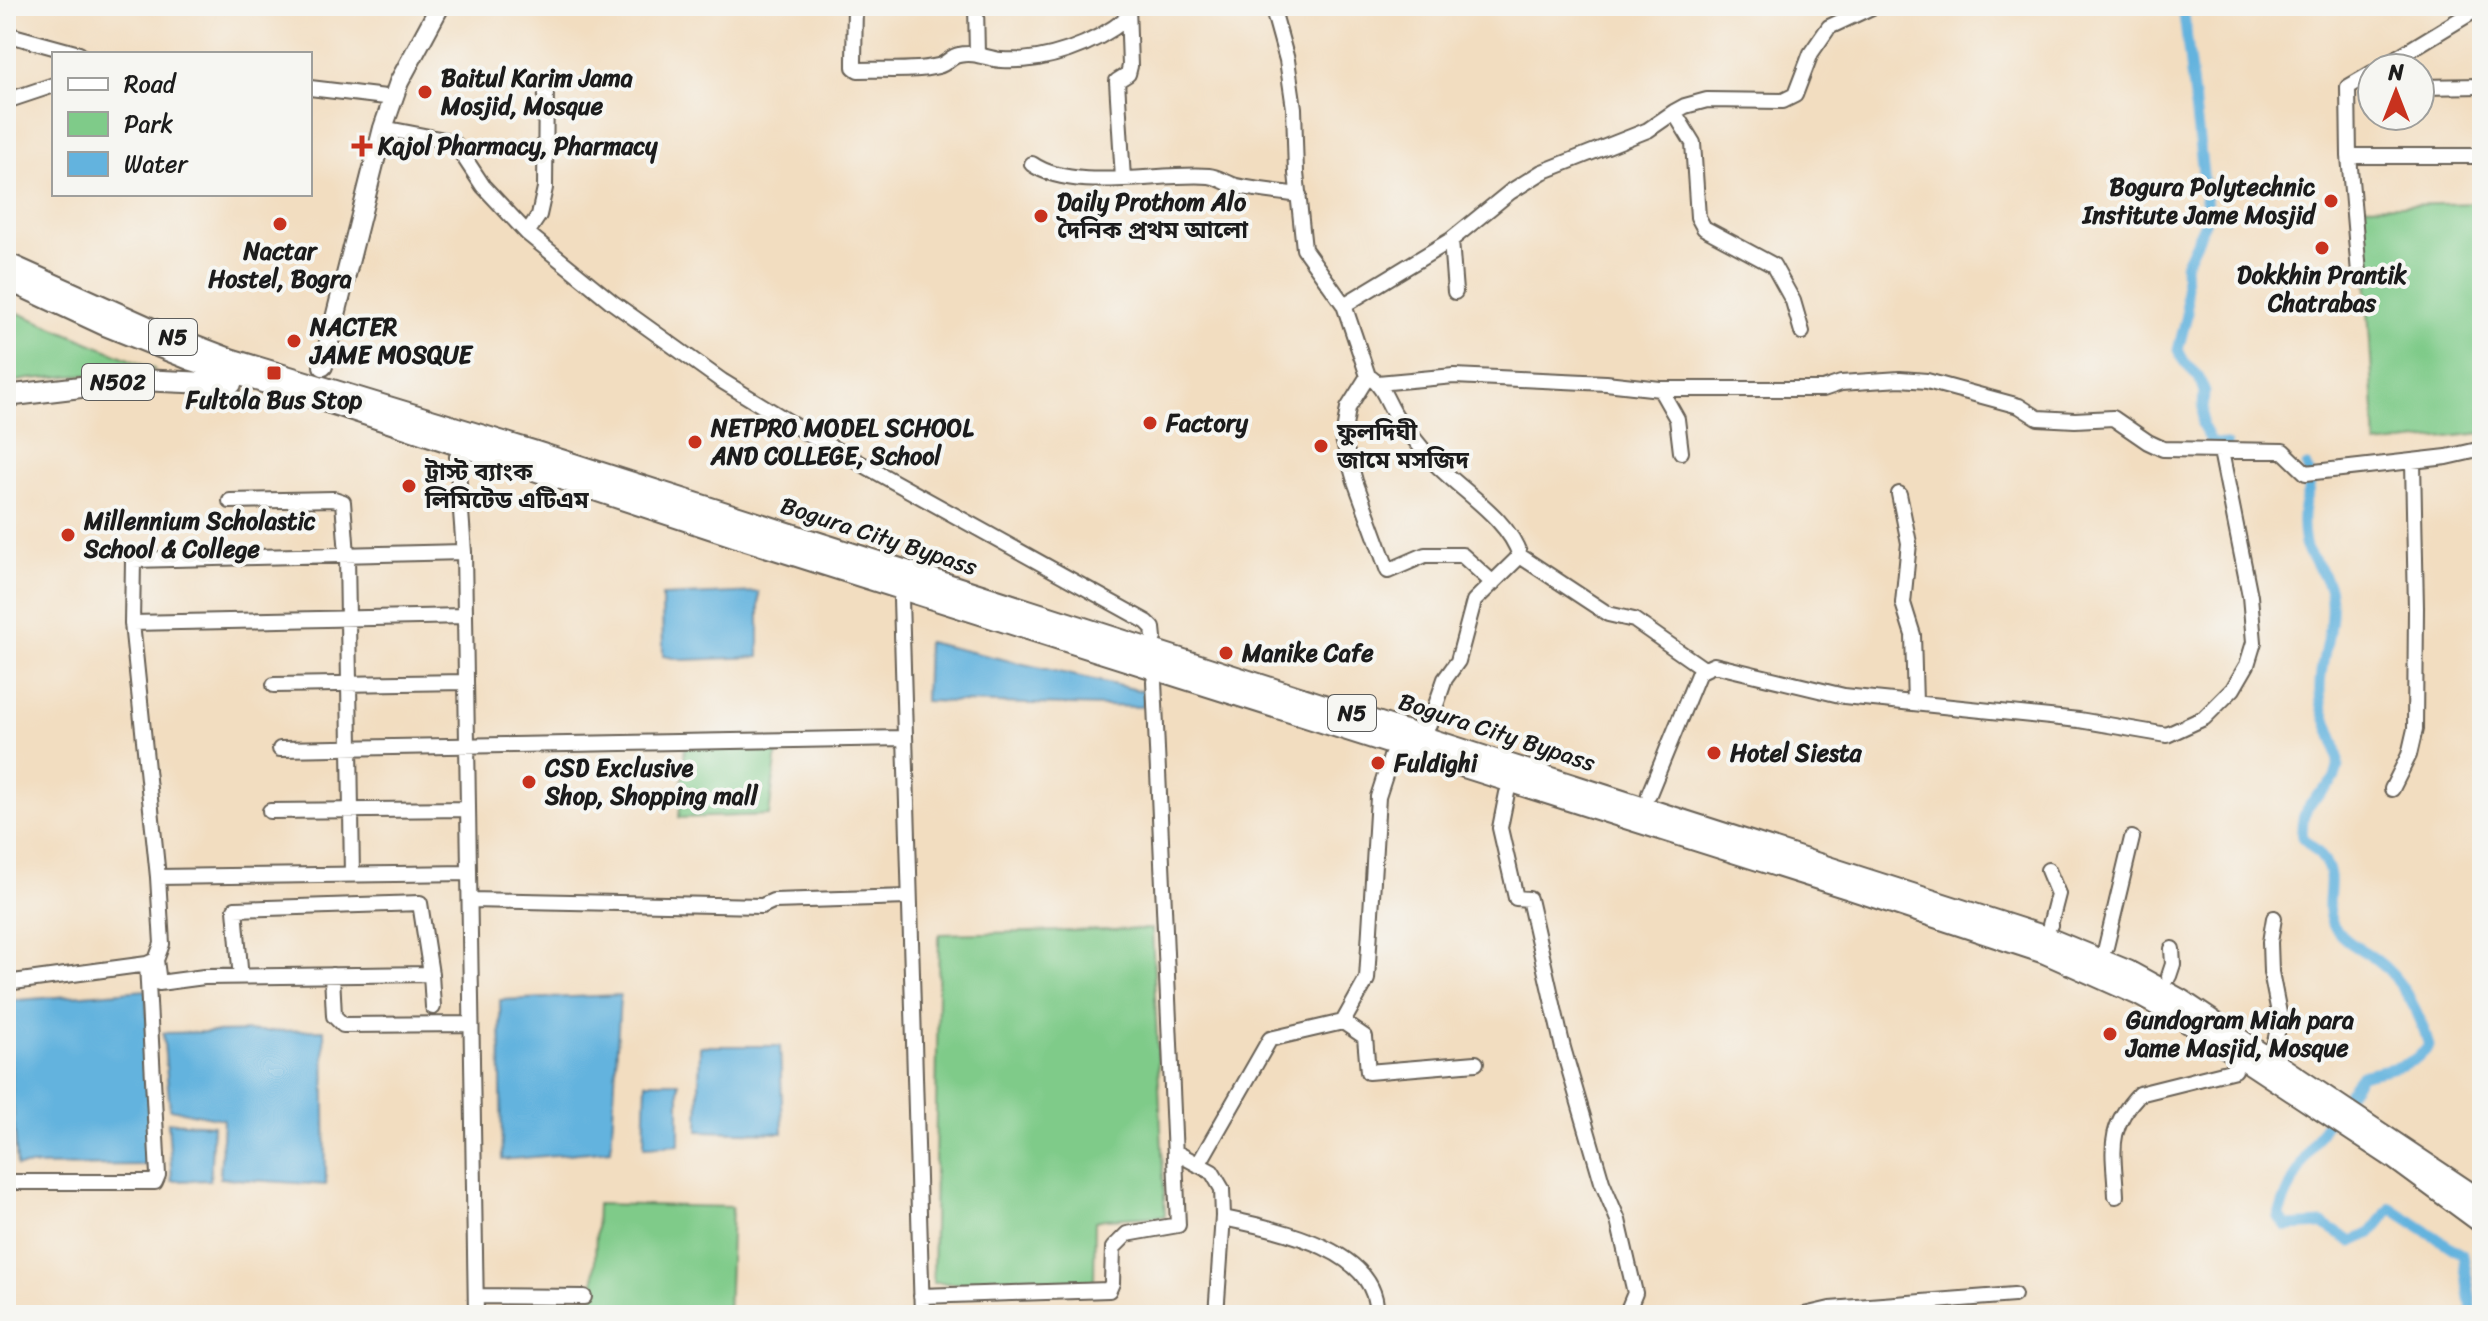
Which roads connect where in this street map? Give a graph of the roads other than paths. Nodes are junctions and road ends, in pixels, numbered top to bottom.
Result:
1 (440, 6) edge
2 (855, 6) edge
3 (976, 6) edge
4 (1144, 6) edge
5 (1272, 6) edge
6 (1874, 6) edge
7 (2482, 6) edge
8 (1128, 12) edge
9 (6, 34) edge
10 (72, 52) edge
11 (2406, 52) edge
12 (977, 54) junction
13 (546, 81) dead end
14 (2356, 82) edge
15 (52, 86) edge
16 (2482, 86) edge
17 (2348, 87) junction
18 (2356, 87) edge
19 (2436, 87) edge
20 (312, 88) edge
21 (394, 98) junction
22 (6, 101) edge
23 (1674, 112) junction
24 (383, 128) junction
25 (2349, 156) junction
26 (2482, 156) edge
27 (1032, 164) dead end
28 (1123, 179) junction
29 (1299, 195) junction
30 (527, 233) junction
31 (1451, 240) junction
32 (6, 263) edge
33 (2359, 273) dead end
34 (6, 279) edge
35 (1455, 292) dead end
36 (1344, 305) junction
37 (1802, 332) dead end
38 (323, 366) dead end
39 (1373, 380) junction
40 (231, 384) dead end
41 (1660, 389) junction
42 (6, 396) edge
43 (345, 401) junction
44 (2482, 449) edge
45 (2221, 451) junction
46 (1681, 452) dead end
47 (457, 457) dead end
48 (2413, 462) junction
49 (1899, 494) dead end
50 (230, 501) dead end
51 (464, 552) junction
52 (347, 555) junction
53 (1520, 556) junction
54 (1493, 583) junction
55 (901, 599) dead end
56 (465, 616) junction
57 (347, 619) junction
58 (132, 623) junction
59 (1154, 638) dead end
60 (1704, 669) junction
61 (1154, 681) dead end
62 (466, 682) junction
63 (350, 684) junction
64 (274, 685) dead end
65 (1915, 703) junction
66 (1429, 725) dead end
67 (905, 738) junction
68 (467, 744) junction
69 (351, 747) junction
70 (280, 749) dead end
71 (1391, 757) dead end
72 (2392, 789) dead end
73 (1507, 793) dead end
74 (1649, 794) dead end
75 (468, 809) junction
76 (352, 810) junction
77 (270, 811) dead end
78 (2132, 838) dead end
79 (2048, 870) dead end
80 (469, 873) junction
81 (352, 875) junction
82 (158, 877) junction
83 (909, 897) junction
84 (470, 900) junction
85 (2274, 918) dead end
86 (2050, 925) dead end
87 (2106, 947) dead end
88 (2172, 949) dead end
89 (151, 962) junction
90 (240, 968) dead end
91 (431, 974) junction
92 (332, 975) junction
93 (2169, 976) dead end
94 (6, 983) edge
95 (433, 1007) dead end
96 (1343, 1022) junction
97 (471, 1024) junction
98 (2274, 1047) dead end
99 (1476, 1063) dead end
100 (2235, 1070) dead end
101 (2347, 1120) junction
102 (1175, 1152) junction
103 (1198, 1165) junction
104 (6, 1182) edge
105 (2116, 1196) dead end
106 (2482, 1201) edge
107 (1223, 1216) junction
108 (2482, 1223) edge
109 (2014, 1295) dead end
110 (476, 1296) junction
111 (921, 1296) junction
112 (584, 1297) dead end
113 (476, 1315) edge
114 (922, 1315) edge
115 (1216, 1315) edge
116 (1376, 1315) edge
117 (1630, 1315) edge
118 (1804, 1315) edge

1 - 21 main road
2 - 12 street
3 - 12 street
4 - 8 street
5 - 29 street
6 - 23 street
7 - 11 street
8 - 12 street
8 - 28 street
9 - 10 street
13 - 30 street
14 - 17 street
15 - 22 street
16 - 19 street
17 - 18 street
17 - 25 street
20 - 21 street
21 - 24 main road
23 - 31 street
23 - 37 street
24 - 30 street
24 - 38 main road
25 - 26 street
25 - 33 street
27 - 28 street
28 - 29 street
29 - 36 street
30 - 59 street
31 - 35 street
31 - 36 street
32 - 43 highway, N5
34 - 43 highway, N5
36 - 39 street
39 - 41 street
39 - 53 street
39 - 54 street
40 - 42 highway, N502
41 - 45 street
41 - 46 street
43 - 101 highway, Bogura City Bypass / N5
44 - 48 street
45 - 48 street
45 - 65 street
47 - 51 street
48 - 72 street
49 - 65 street
50 - 52 street
51 - 52 street
51 - 56 street
52 - 57 street
52 - 58 street
53 - 54 street
53 - 60 street
54 - 66 street
55 - 67 street
56 - 57 street
56 - 62 street
57 - 58 street
57 - 63 street
58 - 82 street
60 - 65 street
60 - 74 street
61 - 102 street
62 - 63 street
62 - 68 street
63 - 64 street
63 - 69 street
67 - 68 street
67 - 83 street
68 - 69 street
68 - 75 street
69 - 70 street
69 - 76 street
71 - 96 street
73 - 117 street
75 - 76 street
75 - 80 street
76 - 77 street
76 - 81 street
78 - 87 street
79 - 86 street
80 - 81 street
80 - 84 street
81 - 82 street
82 - 89 street
83 - 84 street
83 - 111 street
84 - 97 street
85 - 98 street
88 - 93 street
89 - 92 street
89 - 94 street
89 - 104 street
90 - 91 street
91 - 92 street
91 - 95 street
92 - 97 street
96 - 99 street
96 - 103 street
97 - 110 street
100 - 105 street
101 - 106 highway
101 - 108 highway
102 - 103 street
102 - 111 street
103 - 107 street
107 - 115 street
107 - 116 street
109 - 118 street
110 - 112 street
110 - 113 street
111 - 114 street

